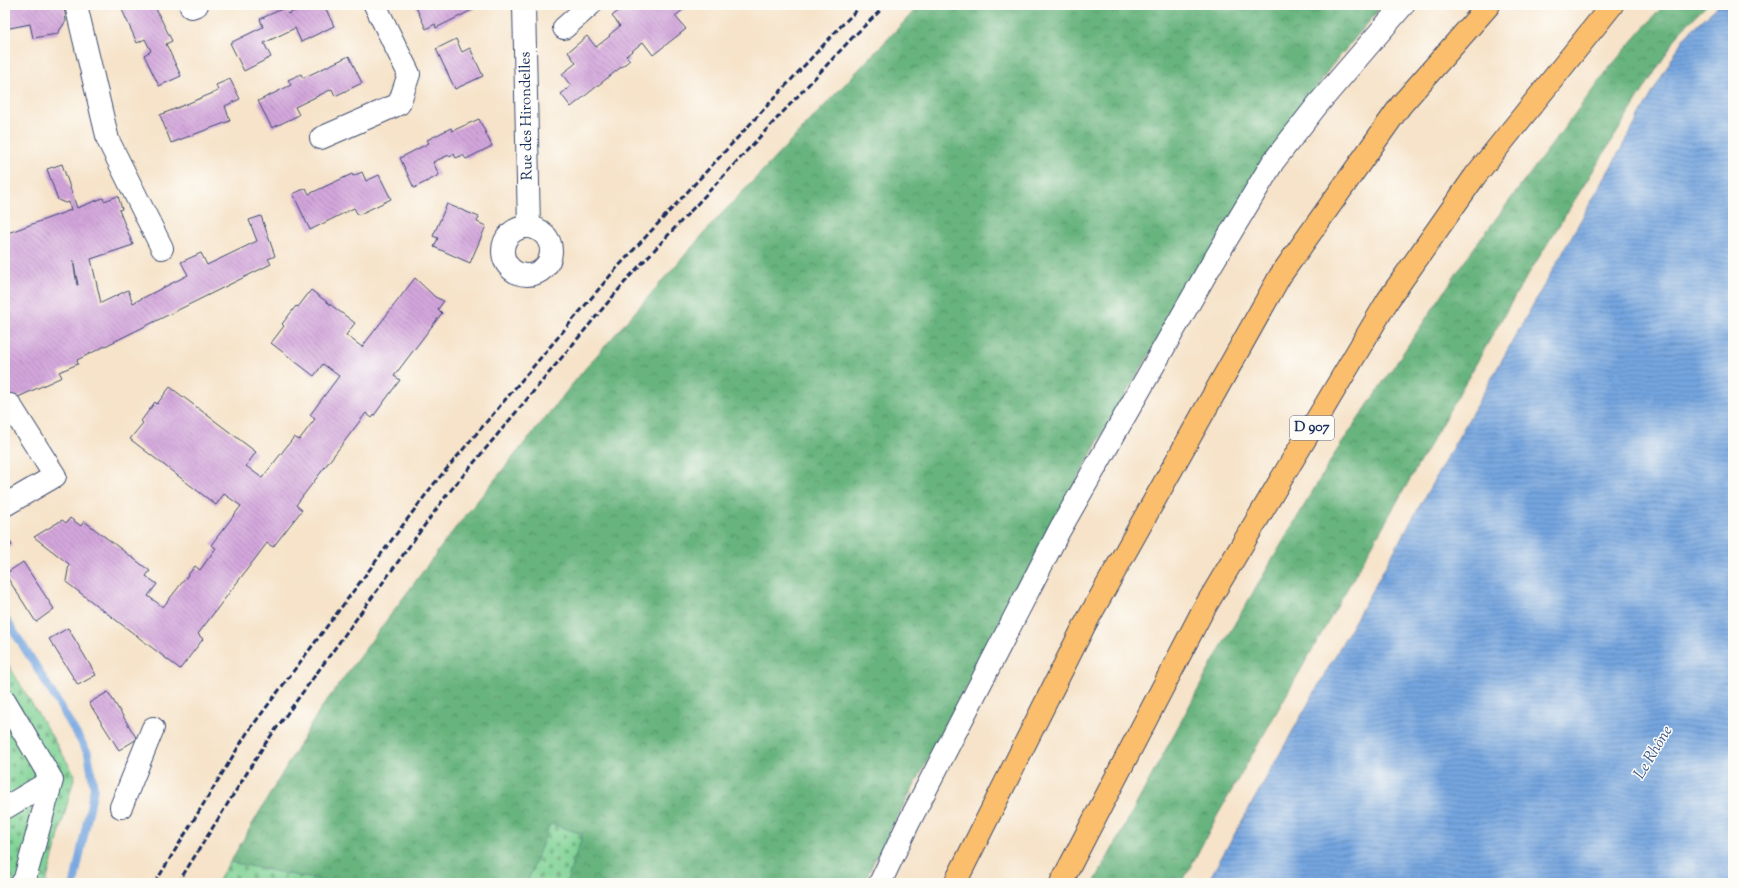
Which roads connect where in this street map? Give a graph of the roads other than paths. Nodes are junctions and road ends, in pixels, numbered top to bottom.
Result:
1 (76, 5) edge
2 (375, 5) edge
3 (524, 5) edge
4 (590, 5) edge
5 (1403, 5) edge
6 (1489, 5) edge
7 (1612, 5) edge
8 (564, 28) dead end
9 (321, 138) dead end
10 (529, 227) dead end
11 (162, 248) dead end
12 (10, 405) dead end
13 (5, 505) edge
14 (5, 701) edge
15 (153, 728) dead end
16 (52, 780) junction
17 (121, 807) dead end
18 (5, 808) edge
19 (22, 883) edge
20 (880, 883) edge
21 (955, 883) edge
22 (1061, 883) edge

1 - 11 street
2 - 9 street
3 - 10 street, Rue des Hirondelles
4 - 8 street
5 - 20 street
6 - 21 highway
7 - 22 highway, D 907
12 - 13 street
14 - 16 street
15 - 17 street
16 - 18 street
16 - 19 street

